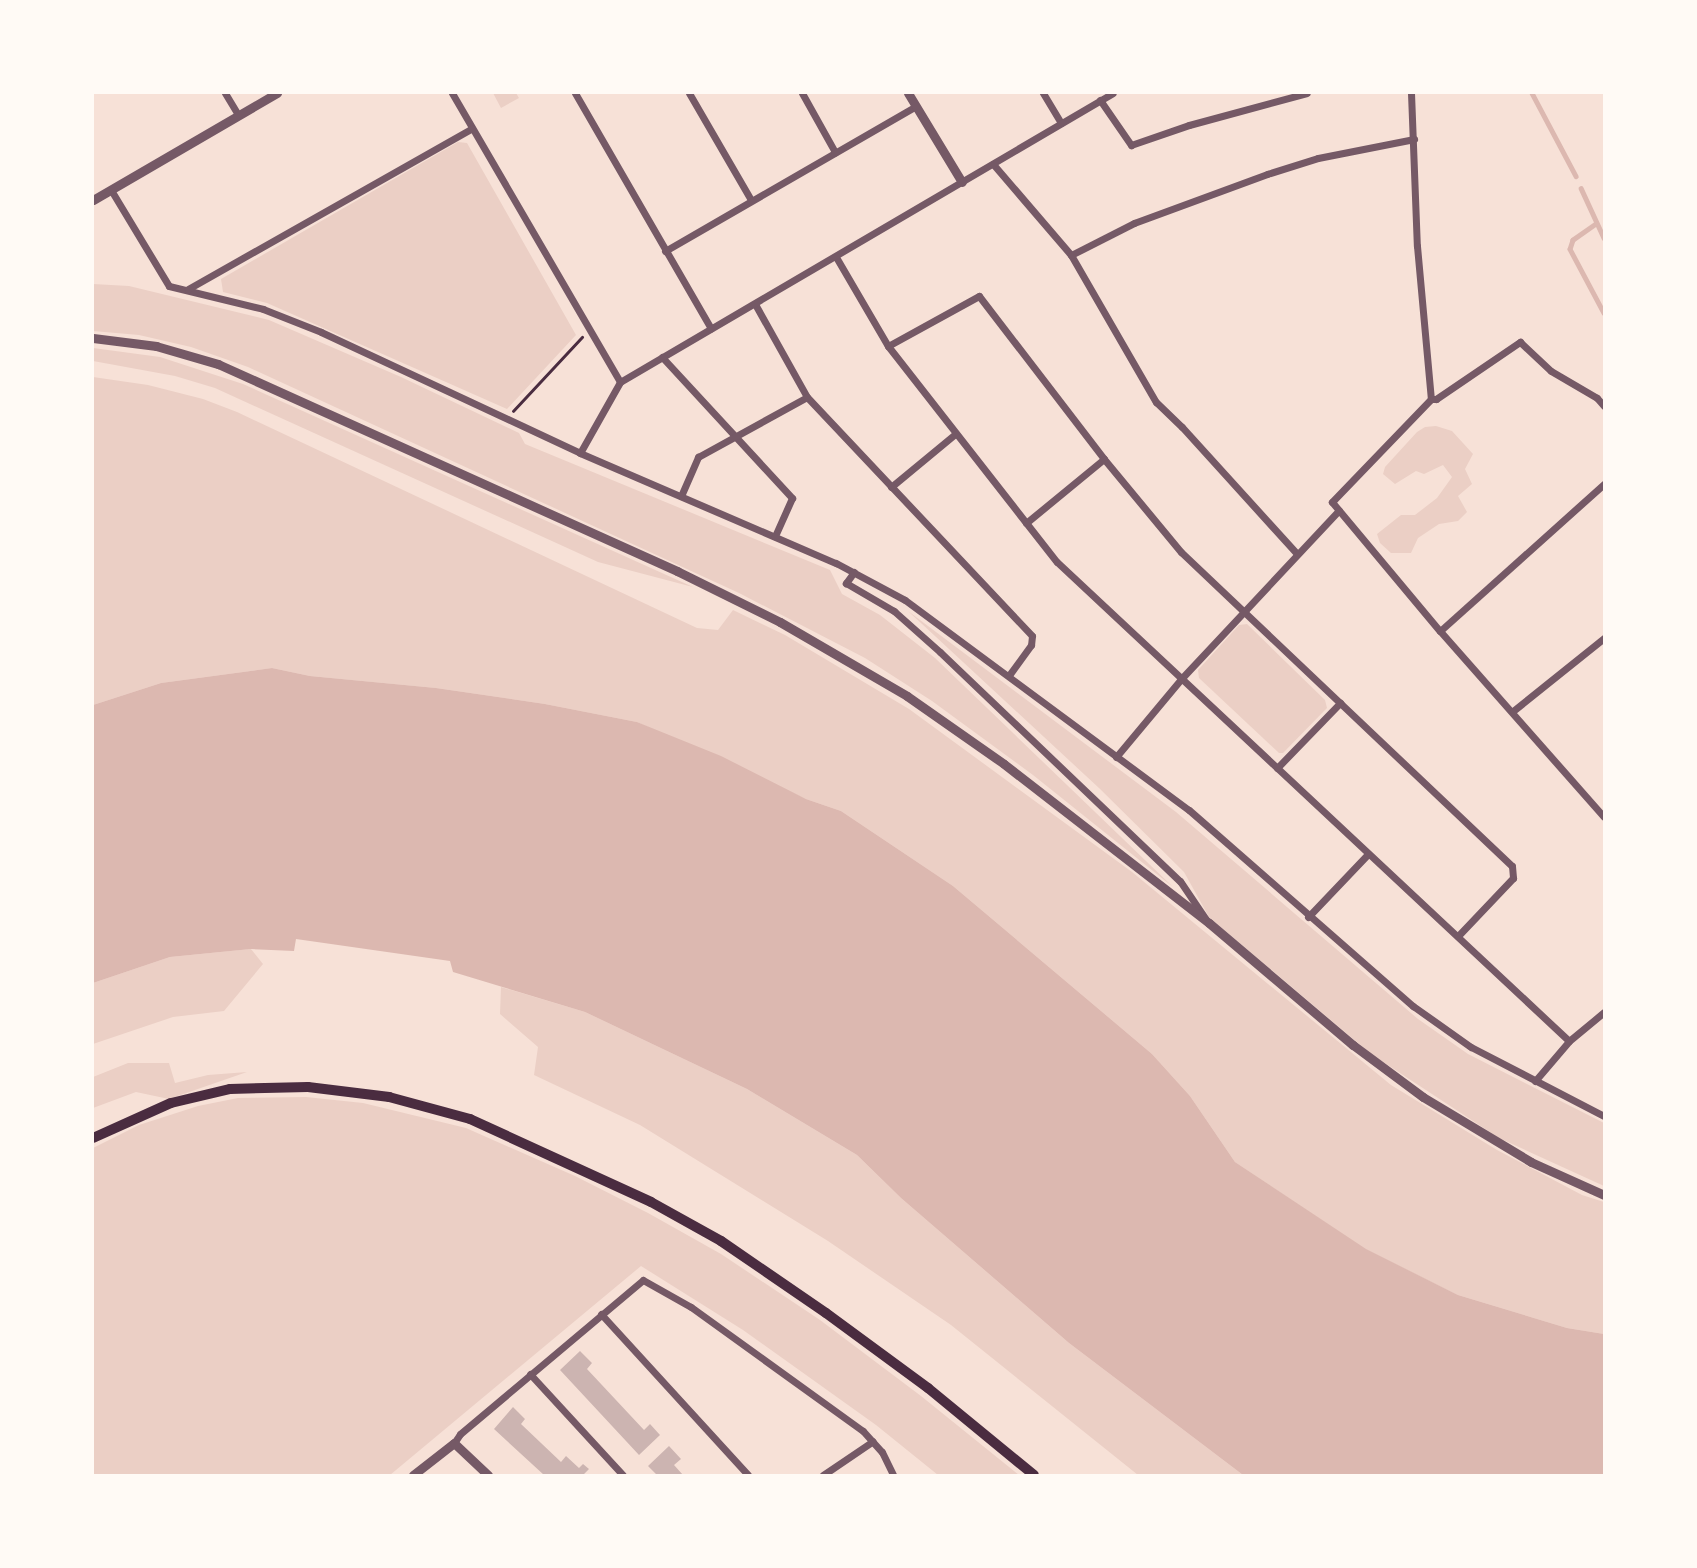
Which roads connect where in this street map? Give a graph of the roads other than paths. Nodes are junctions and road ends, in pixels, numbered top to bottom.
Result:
1 (225, 93) edge
2 (277, 93) edge
3 (453, 93) edge
4 (575, 93) edge
5 (689, 93) edge
6 (802, 93) edge
7 (908, 93) edge
8 (1043, 93) edge
9 (1113, 93) edge
10 (1307, 93) edge
11 (1411, 93) edge
12 (1100, 100) junction
13 (916, 106) junction
14 (239, 115) junction
15 (1061, 124) junction
16 (472, 128) junction
17 (1414, 139) junction
18 (835, 152) junction
19 (993, 164) junction
20 (962, 182) junction
21 (111, 190) junction
22 (93, 200) edge
23 (751, 200) junction
24 (665, 251) junction
25 (1071, 255) junction
26 (836, 257) junction
27 (188, 289) junction
28 (755, 304) junction
29 (711, 329) junction
30 (93, 338) edge
31 (888, 346) junction
32 (662, 357) junction
33 (620, 382) junction
34 (1604, 392) edge
35 (807, 397) junction
36 (1597, 398) junction
37 (1431, 399) junction
38 (1604, 407) edge
39 (955, 434) junction
40 (736, 436) junction
41 (580, 453) junction
42 (1104, 459) junction
43 (1604, 484) edge
44 (891, 487) junction
45 (681, 496) junction
46 (1339, 510) junction
47 (1026, 523) junction
48 (775, 536) junction
49 (1297, 554) junction
50 (854, 572) junction
51 (1244, 611) junction
52 (1440, 631) junction
53 (1603, 641) edge
54 (1010, 674) junction
55 (1181, 679) junction
56 (1340, 703) junction
57 (1513, 711) junction
58 (1116, 757) junction
59 (1277, 768) junction
60 (1604, 817) edge
61 (1368, 854) junction
62 (1308, 917) junction
63 (1209, 923) junction
64 (1458, 936) junction
65 (1604, 1012) edge
66 (1569, 1041) junction
67 (1535, 1081) junction
68 (1604, 1116) edge
69 (93, 1138) edge
70 (1604, 1195) edge
71 (601, 1314) junction
72 (530, 1374) junction
73 (873, 1441) junction
74 (454, 1443) junction
75 (413, 1475) edge
76 (488, 1475) edge
77 (623, 1475) edge
78 (748, 1475) edge
79 (823, 1475) edge
80 (892, 1475) edge
81 (1034, 1475) edge

1 - 14 street
2 - 14 street
3 - 16 street
4 - 24 street
5 - 23 street
6 - 18 street
7 - 13 street
8 - 15 street
9 - 12 street
10 - 12 street
11 - 17 street
12 - 15 street
13 - 18 street
13 - 20 street
14 - 21 street
15 - 19 street
16 - 27 street
16 - 33 street
17 - 25 street
17 - 37 street
18 - 23 street
19 - 20 street
19 - 25 street
20 - 26 street
21 - 22 street
21 - 27 street
23 - 24 street
24 - 29 street
25 - 49 street
26 - 28 street
26 - 31 street
27 - 41 street
28 - 29 street
28 - 35 street
29 - 32 street
30 - 63 street
31 - 39 street
31 - 42 street
32 - 33 street
32 - 40 street
33 - 41 street
34 - 36 street
35 - 40 street
35 - 44 street
36 - 37 street
36 - 38 street
37 - 46 street
39 - 44 street
39 - 47 street
40 - 45 street
40 - 48 street
41 - 45 street
42 - 47 street
42 - 51 street
43 - 52 street
44 - 54 street
45 - 48 street
46 - 49 street
46 - 52 street
47 - 55 street
48 - 50 street
49 - 51 street
50 - 54 street
50 - 63 street
51 - 55 street
51 - 56 street
52 - 57 street
53 - 57 street
54 - 58 street
55 - 58 street
55 - 59 street
56 - 59 street
56 - 64 street
57 - 60 street
58 - 62 street
59 - 61 street
61 - 62 street
61 - 64 street
62 - 67 street
63 - 70 street
64 - 66 street
65 - 66 street
66 - 67 street
67 - 68 street
69 - 81 main road
71 - 72 street
71 - 73 street
71 - 78 street
72 - 74 street
72 - 77 street
73 - 79 street
73 - 80 street
74 - 75 street
74 - 76 street

